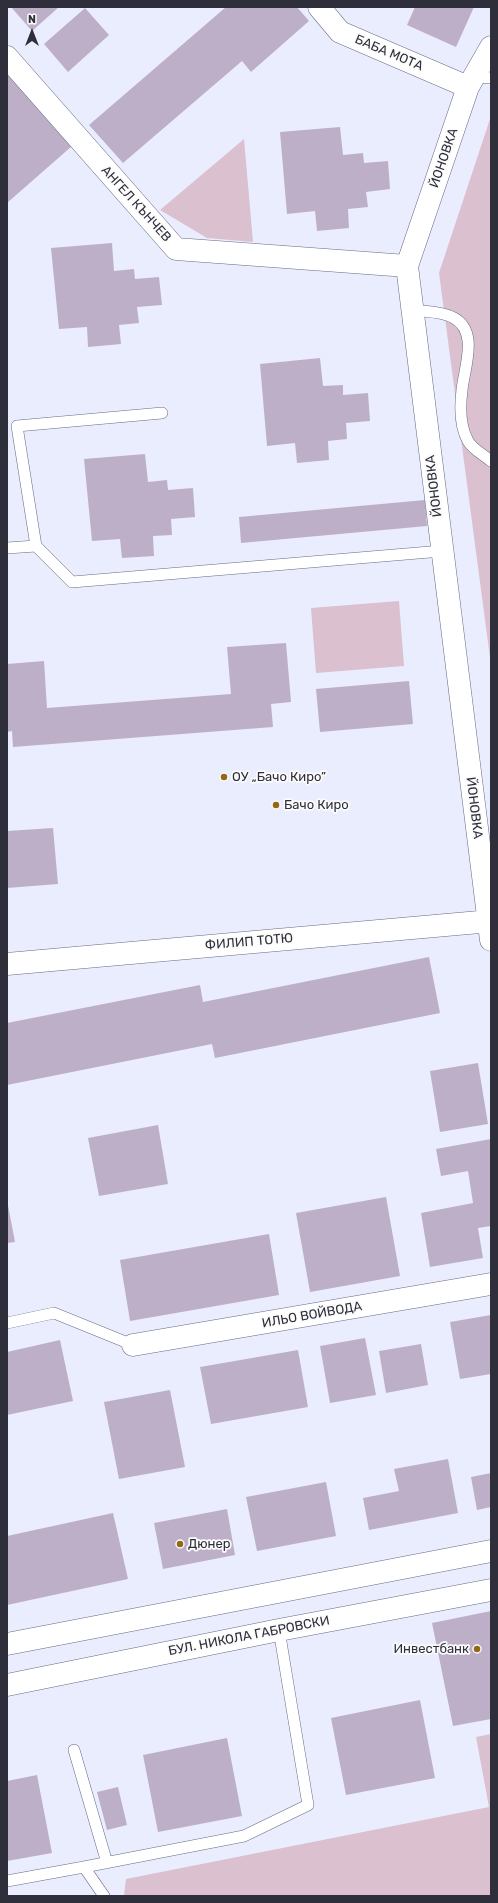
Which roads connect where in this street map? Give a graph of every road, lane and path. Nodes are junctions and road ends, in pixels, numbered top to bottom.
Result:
1 (319, 7) edge
2 (491, 47) edge
3 (7, 57) edge
4 (478, 81) edge
5 (407, 266) junction
6 (413, 310) junction
7 (162, 413) dead end
8 (491, 461) edge
9 (36, 546) junction
10 (7, 548) edge
11 (442, 551) junction
12 (490, 927) edge
13 (7, 964) edge
14 (491, 1284) edge
15 (7, 1323) edge
16 (133, 1345) joint
17 (491, 1552) edge
18 (491, 1590) edge
19 (279, 1630) junction
20 (7, 1644) edge
21 (7, 1685) edge
22 (74, 1750) dead end
23 (107, 1863) junction
24 (84, 1867) junction
25 (7, 1881) edge
26 (104, 1896) edge

1 - 4 street, БАБА МОТА
2 - 4 street, ЙОНОВКА
3 - 5 street, АНГЕЛ КЪНЧЕВ
4 - 5 street, ЙОНОВКА
5 - 6 street, ЙОНОВКА
6 - 8 lane
6 - 11 street, ЙОНОВКА
7 - 9 lane
9 - 10 lane
9 - 11 lane
11 - 12 street, ЙОНОВКА
12 - 13 street, ФИЛИП ТОТЮ
14 - 16 street, ИЛЬО ВОЙВОДА
15 - 16 lane
17 - 20 street
18 - 19 street, БУЛ. НИКОЛА ГАБРОВСКИ
19 - 21 street, БУЛ. НИКОЛА ГАБРОВСКИ
19 - 23 lane
22 - 23 lane
23 - 24 lane
24 - 25 lane
24 - 26 lane

